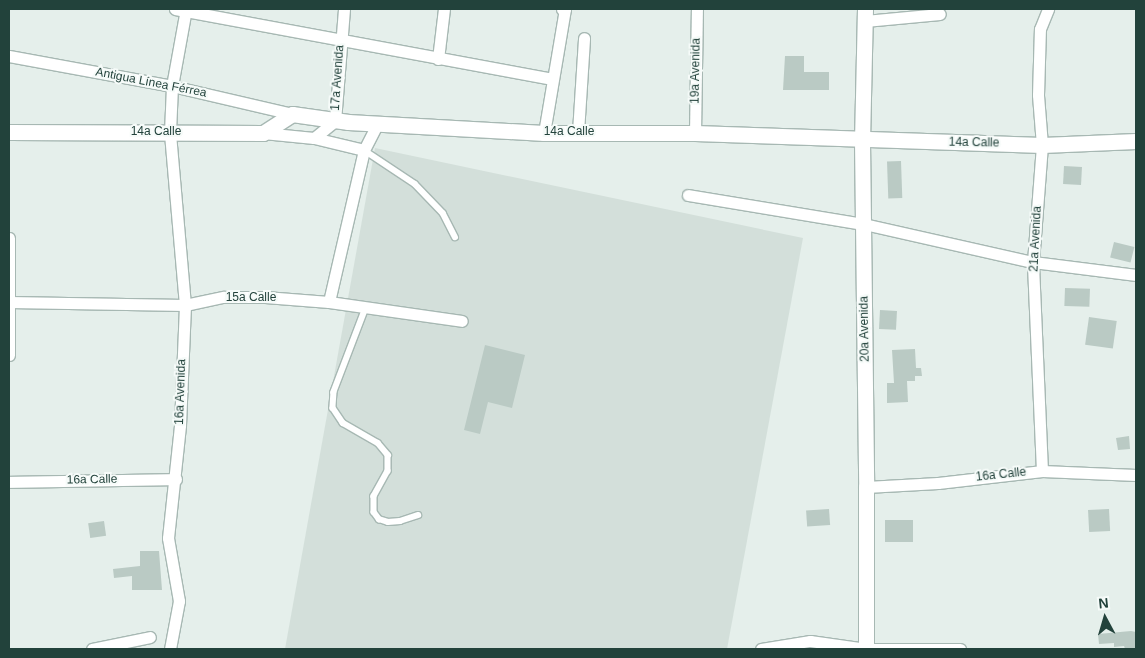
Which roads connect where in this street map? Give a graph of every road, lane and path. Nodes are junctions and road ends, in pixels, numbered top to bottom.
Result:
1 (344, 9) edge
2 (444, 9) edge
3 (562, 9) edge
4 (697, 9) edge
5 (1048, 9) edge
6 (182, 10) edge
7 (940, 14) dead end
8 (865, 15) edge
9 (584, 38) dead end
10 (341, 40) junction
11 (9, 56) edge
12 (438, 59) junction
13 (553, 79) junction
14 (172, 86) junction
15 (292, 114) junction
16 (335, 121) junction
17 (377, 124) junction
18 (9, 132) edge
19 (170, 132) junction
20 (578, 132) junction
21 (262, 133) junction
22 (544, 133) junction
23 (695, 133) junction
24 (314, 138) junction
25 (862, 140) junction
26 (1136, 141) edge
27 (1042, 145) junction
28 (364, 150) junction
29 (688, 195) dead end
30 (864, 224) junction
31 (455, 237) dead end
32 (9, 238) edge
33 (1033, 262) junction
34 (1136, 275) edge
35 (9, 302) edge
36 (329, 302) junction
37 (185, 305) junction
38 (366, 308) junction
39 (462, 321) dead end
40 (9, 355) edge
41 (1042, 471) junction
42 (1136, 475) edge
43 (176, 479) junction
44 (9, 482) edge
45 (866, 487) junction
46 (418, 515) dead end
47 (150, 637) dead end
48 (92, 649) edge
49 (170, 649) edge
50 (761, 649) edge
51 (866, 649) edge
52 (960, 649) edge

1 - 10 street, 17a Avenida
2 - 12 street
3 - 13 street
4 - 23 street, 19a Avenida
5 - 27 street, 21a Avenida
6 - 10 street
6 - 14 street, 16a Avenida
7 - 8 street
8 - 25 street, 20a Avenida
9 - 20 street
10 - 12 street
10 - 16 street, 17a Avenida
11 - 14 street, Antigua Línea Férrea
12 - 13 street
13 - 22 street
14 - 15 street, Antigua Línea Férrea
14 - 19 street, 16a Avenida
15 - 16 street, 14a Calle
15 - 21 street
16 - 17 street, 14a Calle
16 - 24 street, 17a Avenida
17 - 22 street, 14a Calle
17 - 28 street
18 - 19 street, 14a Calle
19 - 21 street, 14a Calle
19 - 37 street, 16a Avenida
20 - 22 street, 14a Calle
20 - 23 street, 14a Calle
21 - 24 street
23 - 25 street, 14a Calle
24 - 28 street
25 - 27 street, 14a Calle
25 - 30 street, 20a Avenida
26 - 27 street, 14a Calle
27 - 33 street, 21a Avenida
28 - 31 lane
28 - 36 street
29 - 30 street
30 - 33 street
30 - 45 street, 20a Avenida
32 - 35 street
33 - 34 street
33 - 41 street, 21a Avenida
35 - 37 street, 15a Calle
35 - 40 street
36 - 37 street, 15a Calle
36 - 38 street, 15a Calle
37 - 43 street, 16a Avenida
38 - 39 street, 15a Calle
38 - 46 lane
41 - 42 street, 16a Calle
41 - 45 street, 16a Calle
43 - 44 street, 16a Calle
43 - 49 street, 16a Avenida
45 - 51 street, 20a Avenida
47 - 48 street
50 - 51 street
51 - 52 street

